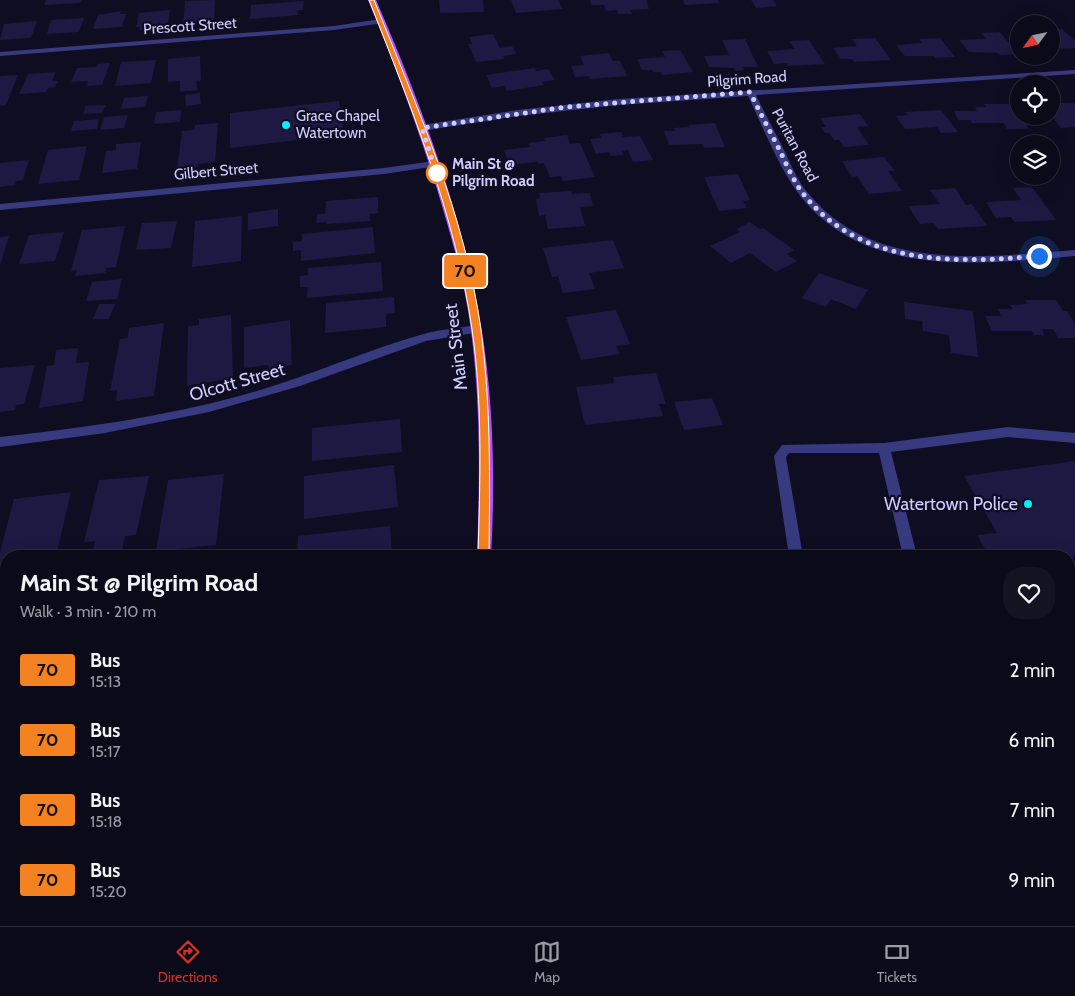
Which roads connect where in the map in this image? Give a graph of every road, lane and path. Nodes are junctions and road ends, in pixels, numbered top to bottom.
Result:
1 (372, 0) edge
2 (381, 21) junction
3 (0, 54) edge
4 (1075, 72) edge
5 (750, 92) junction
6 (422, 128) junction
7 (434, 164) junction
8 (0, 207) edge
9 (1075, 253) edge
10 (476, 330) junction
11 (1075, 438) edge
12 (0, 442) edge
13 (884, 448) junction
14 (484, 550) edge
15 (795, 550) edge
16 (909, 550) edge

1 - 2 main road, Main Street
2 - 3 street, Prescott Street
2 - 6 main road, Main Street
4 - 5 street, Pilgrim Road
5 - 6 street, Pilgrim Road
5 - 9 street, Puritan Road
6 - 7 main road, Main Street
7 - 8 street, Gilbert Street
7 - 10 main road, Main Street
10 - 12 street, Olcott Street
10 - 14 main road, Main Street
11 - 13 street
13 - 15 street
13 - 16 street

